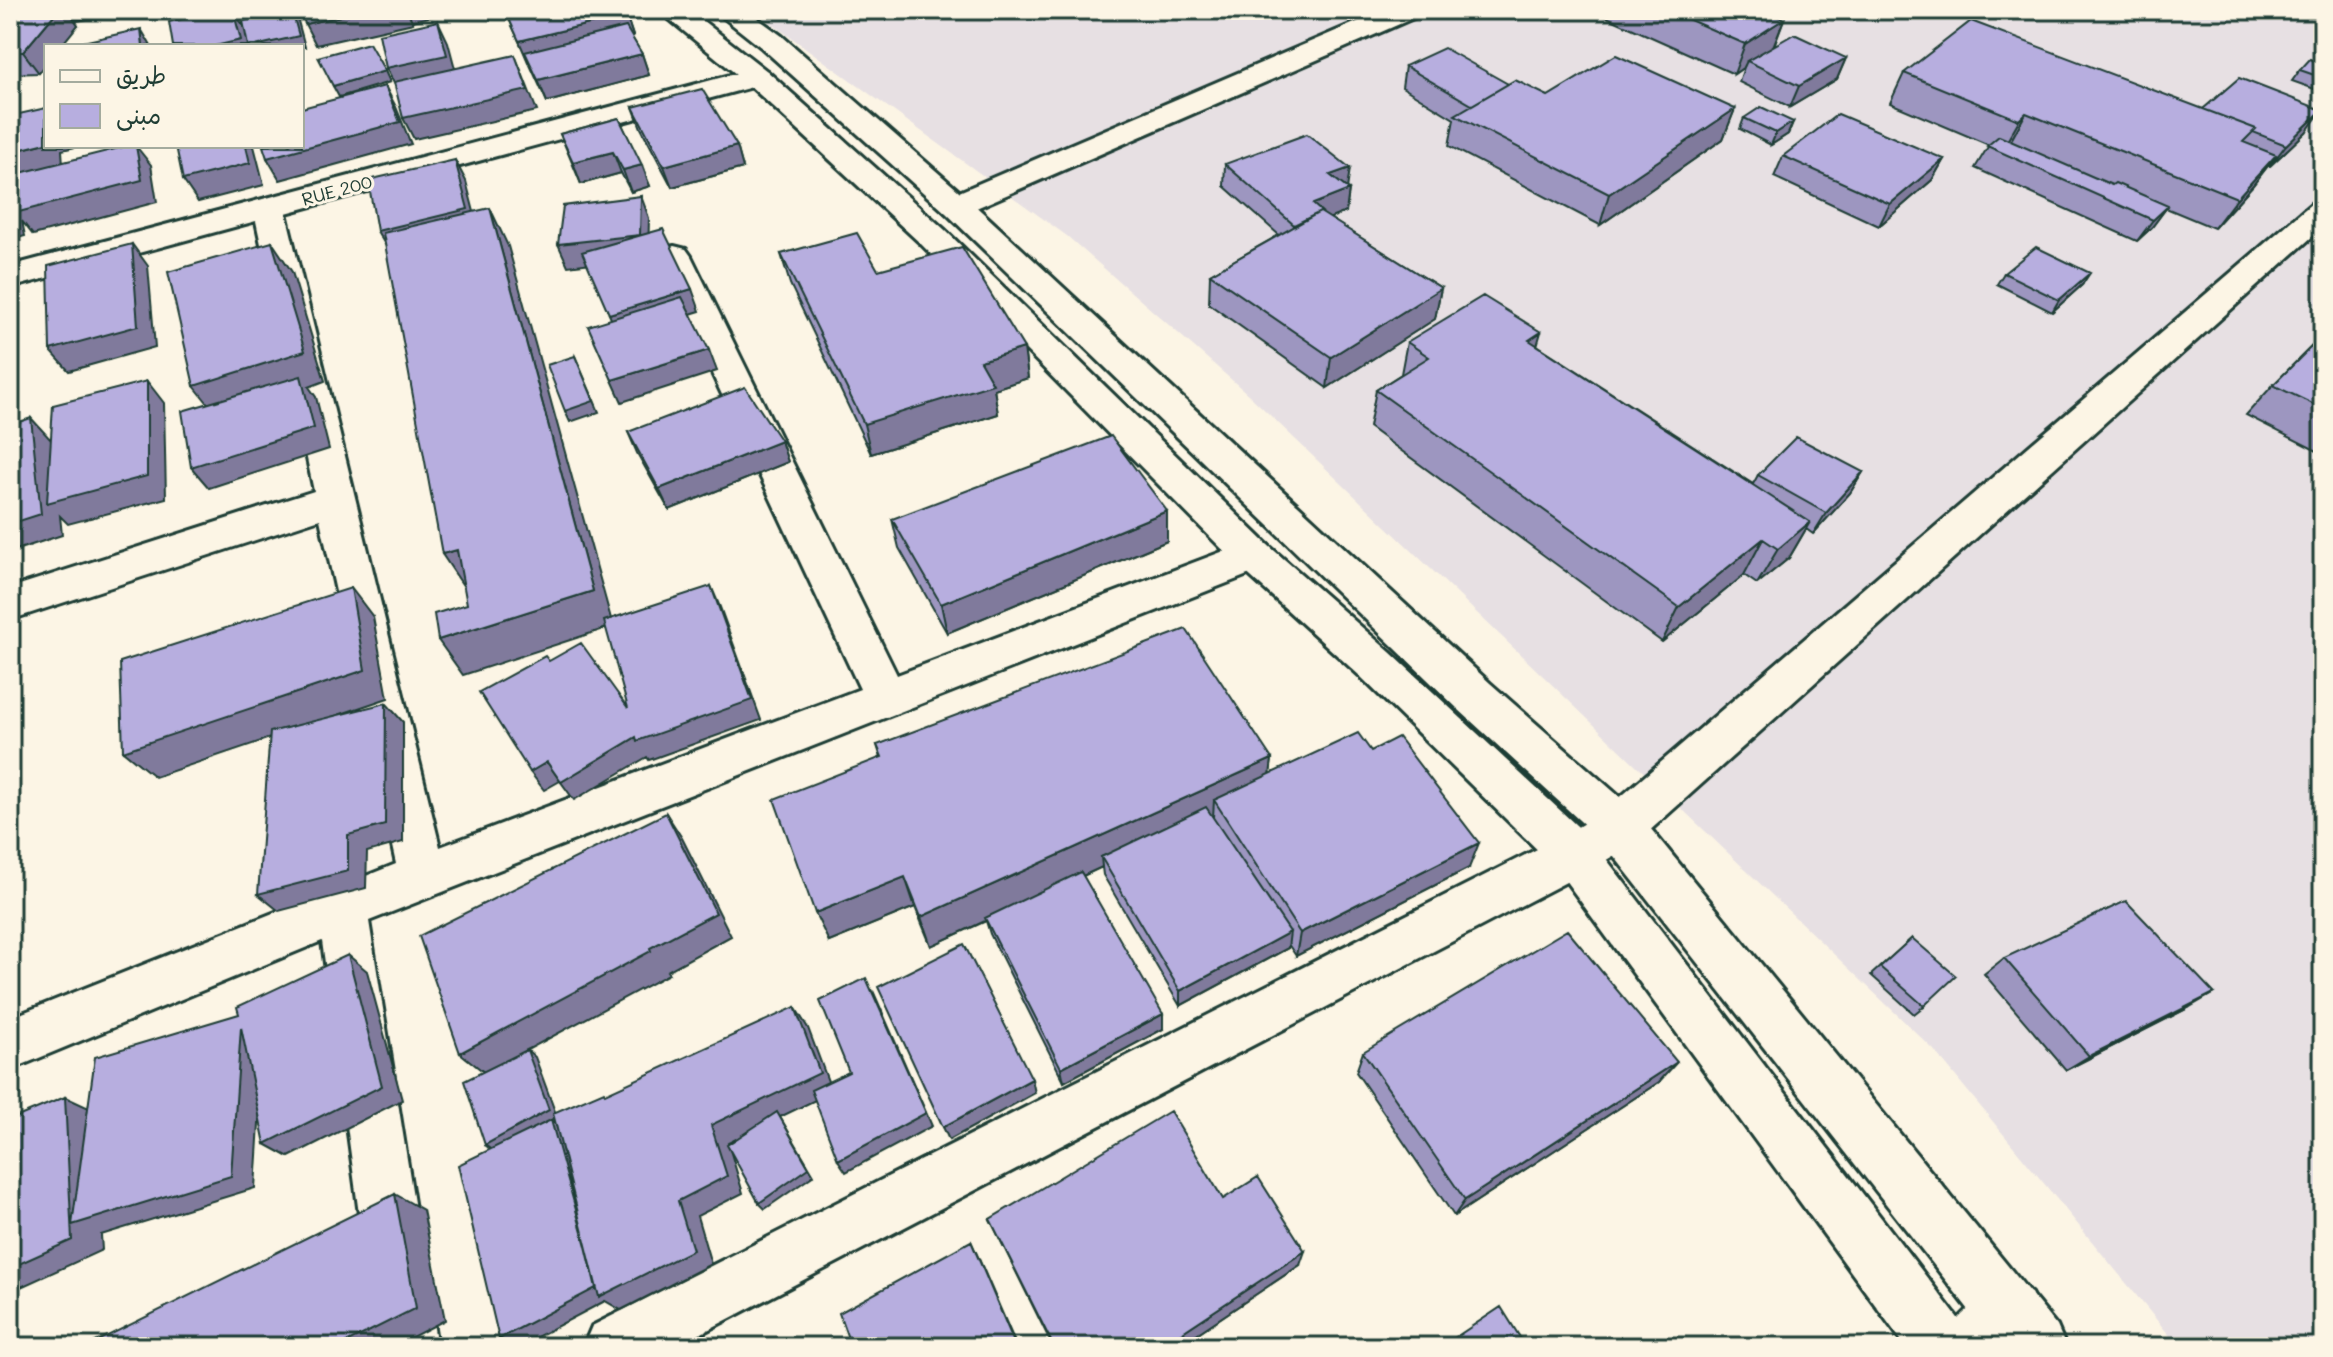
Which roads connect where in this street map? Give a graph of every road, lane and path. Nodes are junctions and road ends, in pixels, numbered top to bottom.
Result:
1 (82, 10) edge
2 (672, 10) edge
3 (728, 10) edge
4 (1408, 10) edge
5 (10, 22) edge
6 (757, 77) junction
7 (956, 205) junction
8 (269, 209) junction
9 (2323, 210) edge
10 (668, 243) edge
11 (10, 277) edge
12 (335, 499) junction
13 (1254, 556) junction
14 (10, 604) edge
15 (886, 697) junction
16 (1620, 827) junction
17 (1574, 854) junction
18 (423, 876) junction
19 (342, 908) junction
20 (10, 1044) edge
21 (2005, 1336) edge
22 (407, 1347) edge
23 (613, 1347) edge
24 (1943, 1347) edge

1 - 5 street
2 - 6 street
3 - 7 street
4 - 7 street
6 - 8 street, RUE 200
6 - 13 street
7 - 16 street
8 - 11 street, RUE 200
8 - 12 street
9 - 16 street
10 - 15 street
12 - 14 street
12 - 18 street
13 - 15 street
13 - 17 street
15 - 18 street
16 - 17 street
16 - 21 street
17 - 23 street
17 - 24 street
18 - 19 street
19 - 20 street
19 - 22 street

